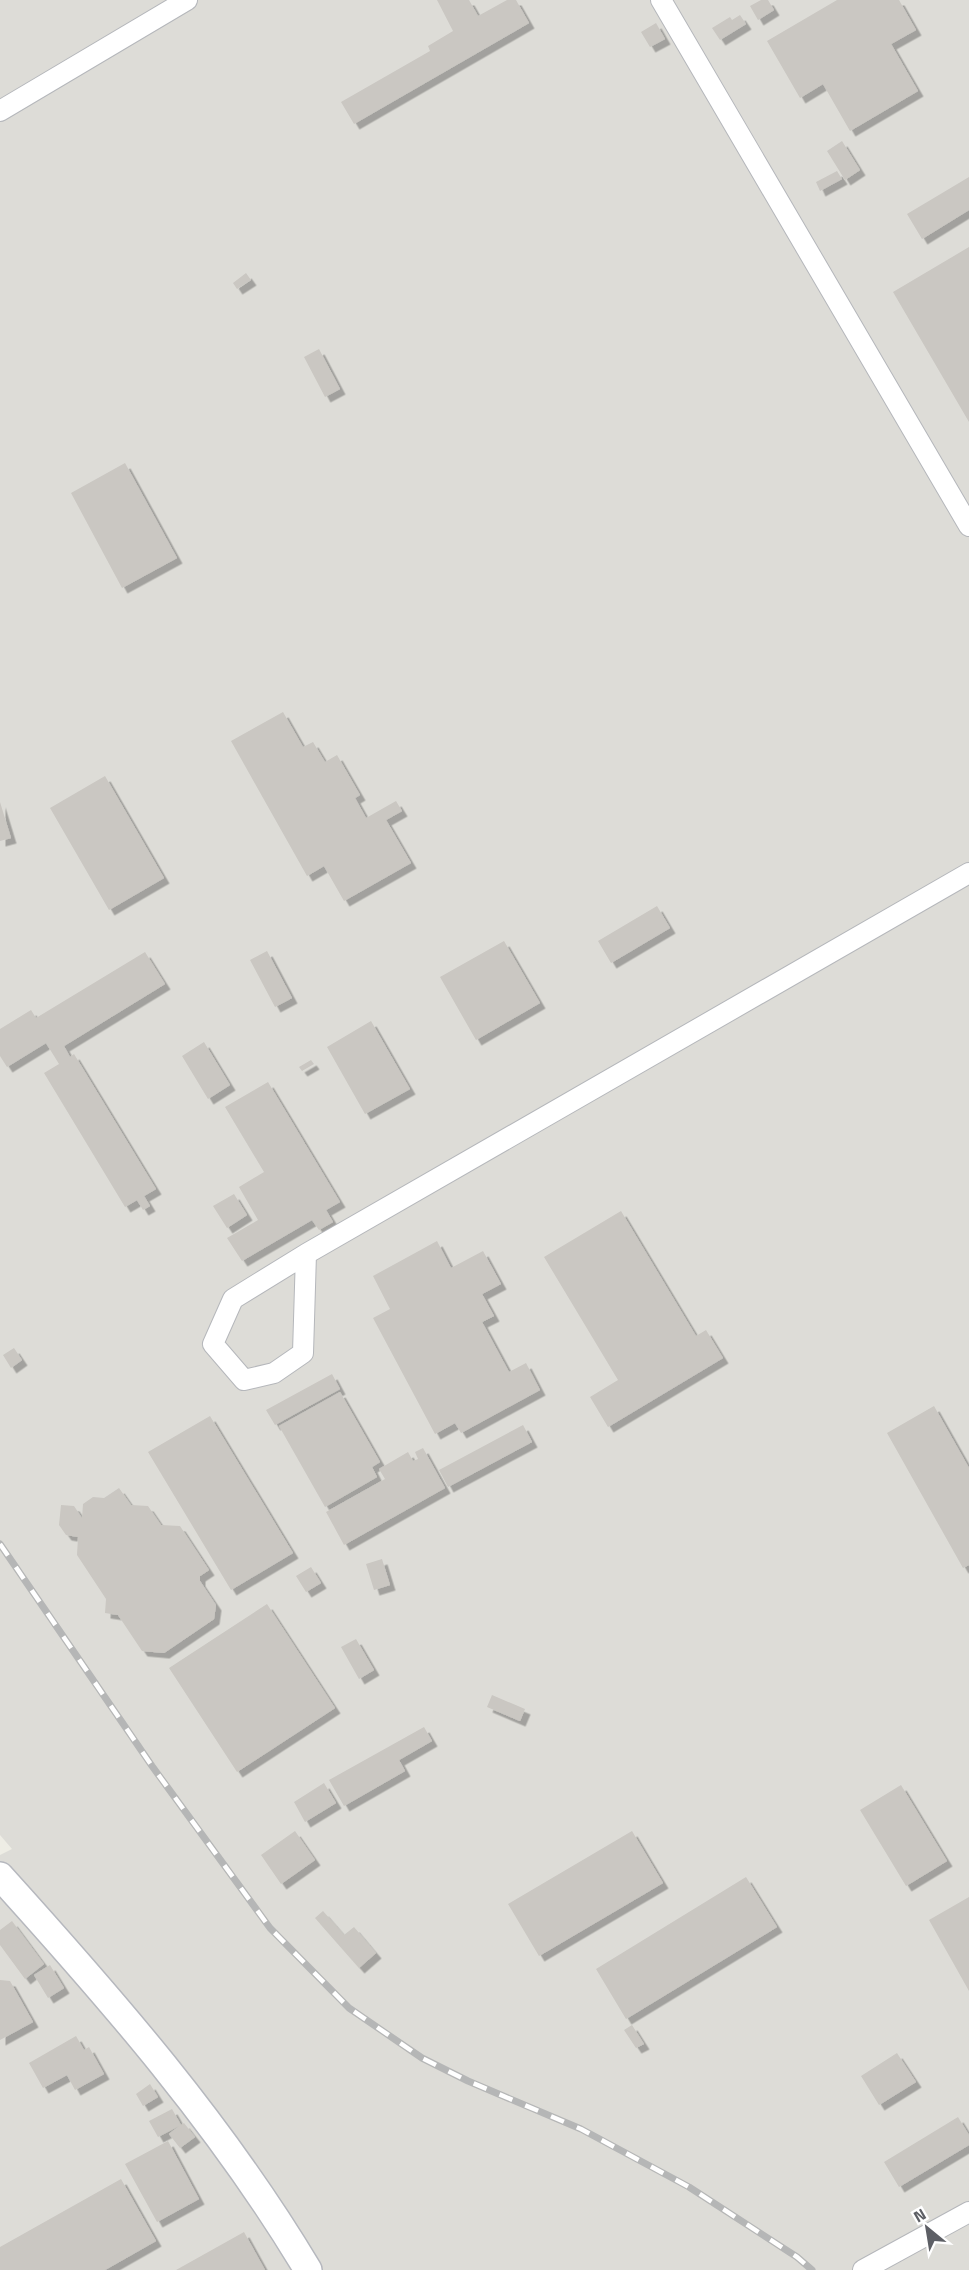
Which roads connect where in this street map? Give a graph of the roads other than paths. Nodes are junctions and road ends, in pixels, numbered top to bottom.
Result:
1 (187, 0) edge
2 (661, 0) edge
3 (0, 111) edge
4 (969, 526) edge
5 (969, 873) edge
6 (306, 1254) junction
7 (0, 1876) edge
8 (969, 2212) edge
9 (308, 2270) edge
10 (863, 2270) edge

1 - 3 street
2 - 4 street
5 - 6 street
6 - 6 street
7 - 9 street
8 - 10 street

